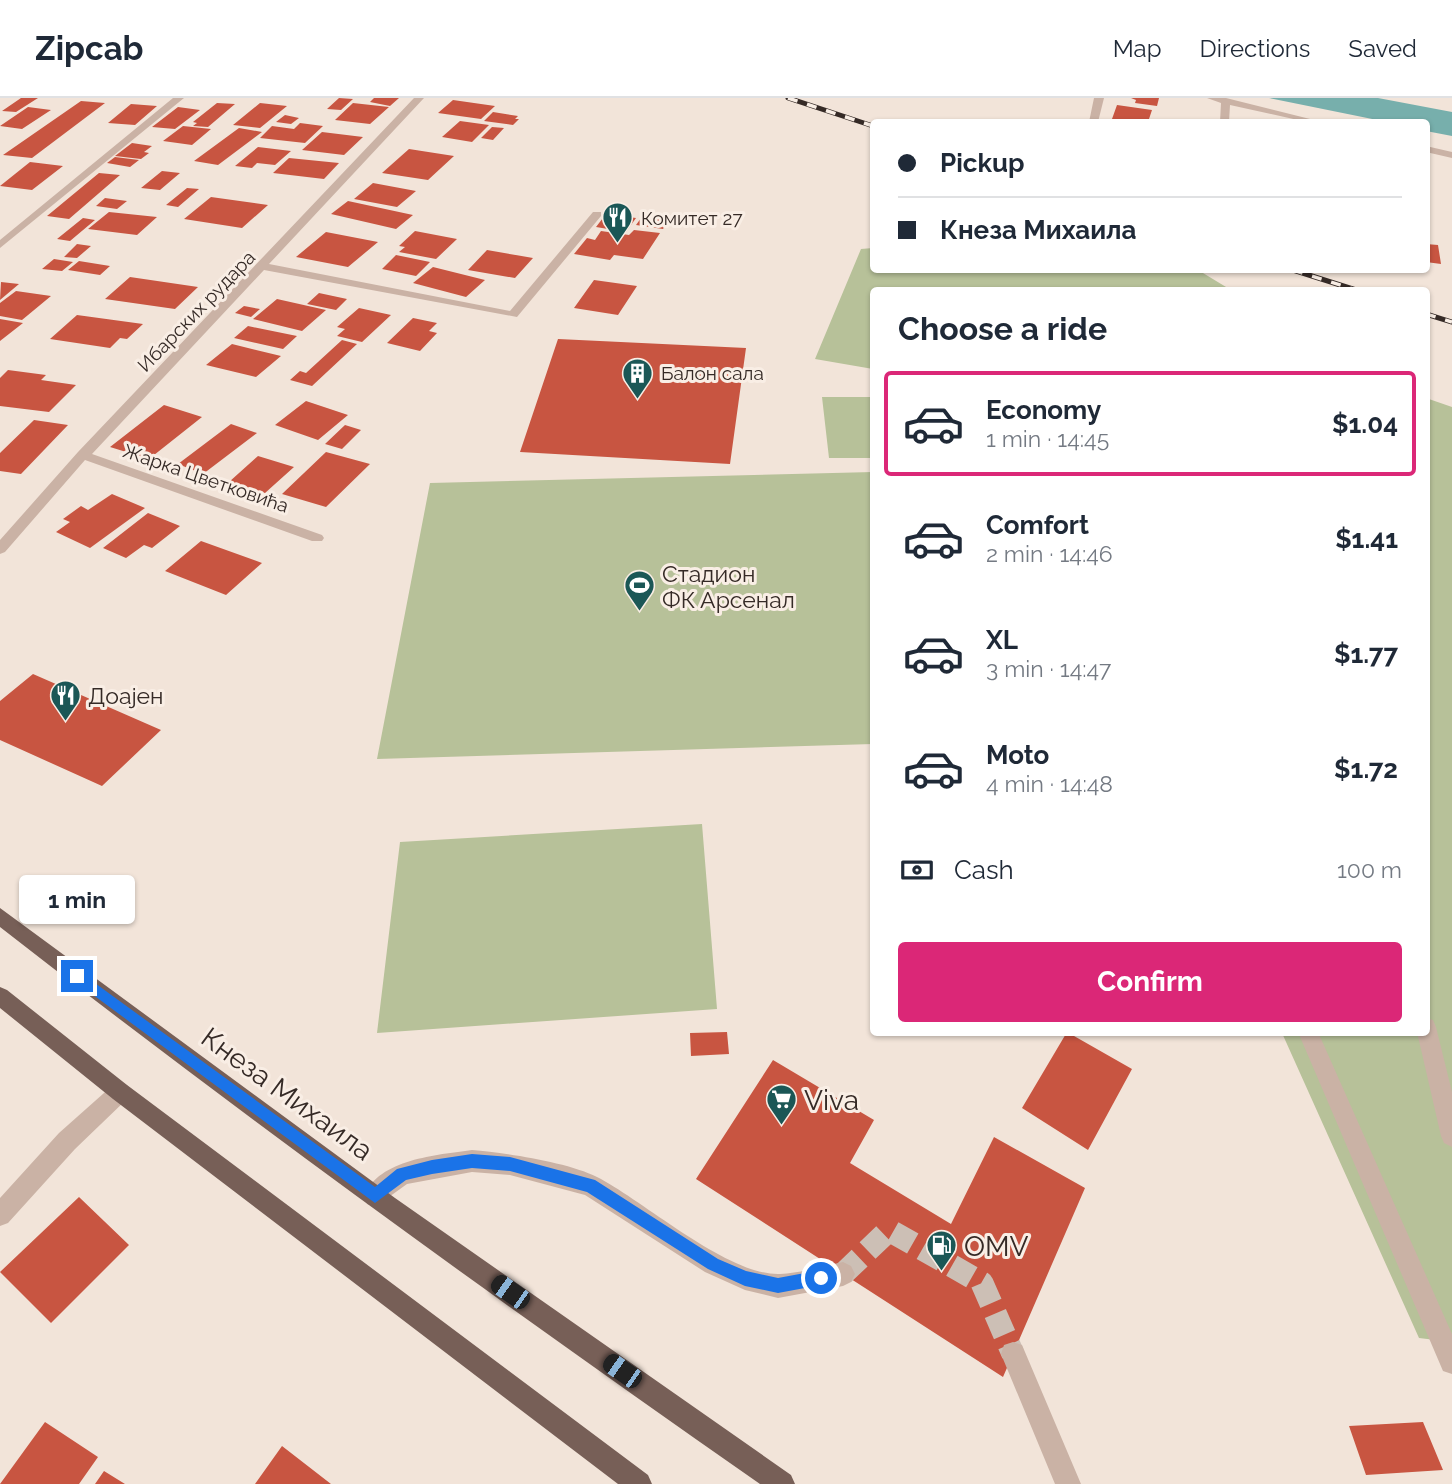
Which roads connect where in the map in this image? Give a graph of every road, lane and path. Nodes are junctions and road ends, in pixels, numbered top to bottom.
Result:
1 (179, 98) edge
2 (419, 98) edge
3 (1099, 98) edge
4 (1212, 98) edge
5 (1226, 101) junction
6 (1094, 119) edge
7 (1224, 119) edge
8 (1304, 119) edge
9 (1430, 150) edge
10 (1452, 155) edge
11 (597, 214) dead end
12 (0, 245) edge
13 (263, 266) junction
14 (83, 455) junction
15 (317, 538) dead end
16 (0, 549) edge
17 (0, 916) edge
18 (0, 996) edge
19 (1310, 1036) edge
20 (1428, 1036) edge
21 (120, 1092) junction
22 (1452, 1136) edge
23 (375, 1196) junction
24 (0, 1214) edge
25 (843, 1274) tunnel mouth
26 (1450, 1348) edge
27 (1013, 1354) tunnel mouth
28 (639, 1484) edge
29 (782, 1484) edge
30 (1068, 1484) edge

1 - 12 street
2 - 13 street, Ибарских рудара
3 - 6 street
4 - 5 street
5 - 7 street
5 - 8 street
9 - 10 street
11 - 13 street
13 - 14 street, Ибарских рудара
14 - 15 street, Жарка Цветковића
14 - 16 street, Ибарских рудара
17 - 23 main road, Кнеза Михаила
18 - 21 main road
19 - 26 street
20 - 22 street
21 - 24 street
21 - 28 main road
23 - 25 street
23 - 29 main road, Кнеза Михаила
27 - 30 street

